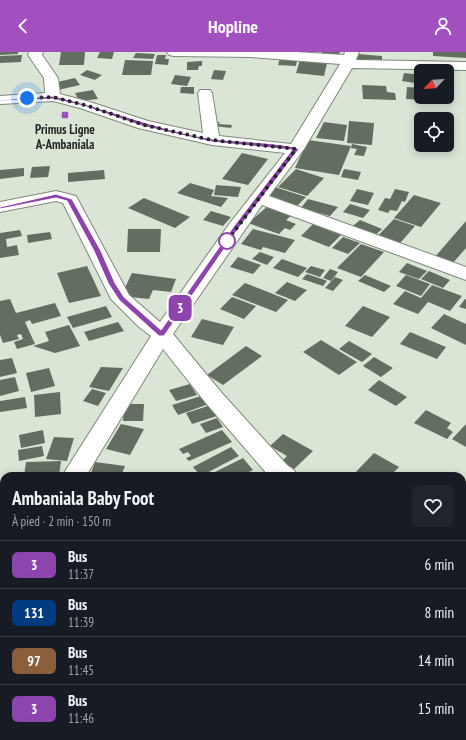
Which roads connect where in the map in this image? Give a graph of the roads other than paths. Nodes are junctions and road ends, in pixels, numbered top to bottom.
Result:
1 (36, 52) edge
2 (174, 52) edge
3 (349, 59) edge
4 (466, 66) edge
5 (205, 93) dead end
6 (53, 97) junction
7 (0, 100) edge
8 (212, 140) junction
9 (296, 149) junction
10 (259, 198) junction
11 (0, 207) edge
12 (466, 274) edge
13 (162, 334) junction
14 (76, 472) edge
15 (280, 472) edge

1 - 6 street
2 - 3 street
3 - 4 street
3 - 9 street
5 - 8 street
6 - 7 street
6 - 8 street
8 - 9 street
9 - 10 street
10 - 12 street
10 - 13 street
11 - 13 street
13 - 14 street
13 - 15 street

